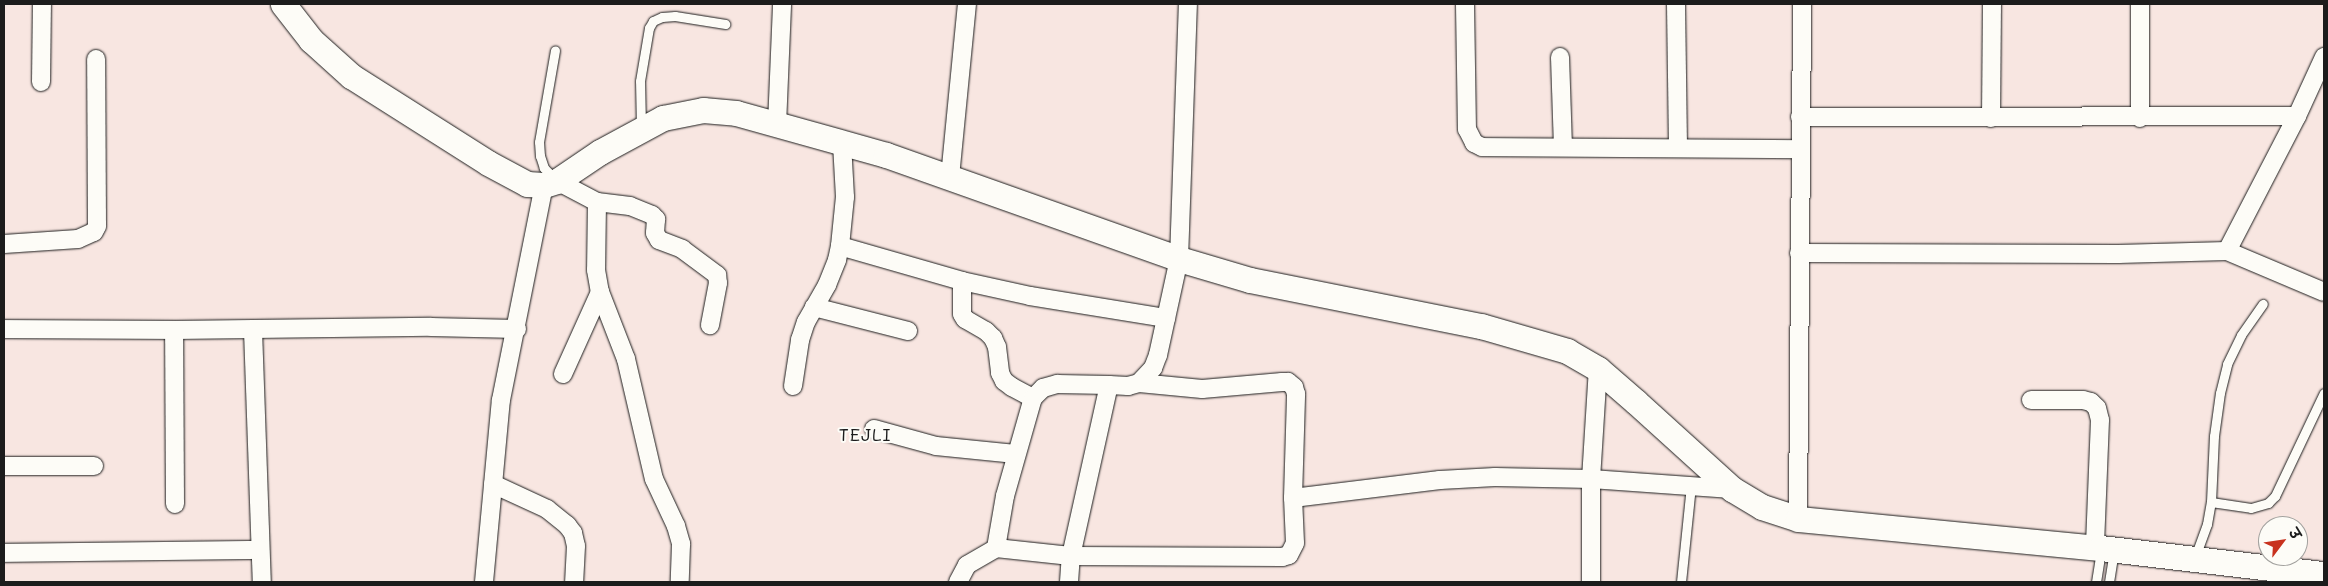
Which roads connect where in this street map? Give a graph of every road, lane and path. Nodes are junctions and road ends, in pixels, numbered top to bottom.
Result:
1 (42, 4) edge
2 (283, 4) edge
3 (782, 4) edge
4 (967, 4) edge
5 (1188, 4) edge
6 (1466, 4) edge
7 (1676, 4) edge
8 (1802, 4) edge
9 (1992, 4) edge
10 (2140, 4) edge
11 (725, 24) dead end
12 (556, 50) dead end
13 (1560, 57) dead end
14 (2324, 57) edge
15 (96, 59) dead end
16 (41, 82) dead end
17 (2297, 116) junction
18 (1800, 117) junction
19 (1991, 118) junction
20 (2140, 118) junction
21 (777, 125) junction
22 (641, 130) junction
23 (842, 144) junction
24 (1564, 146) junction
25 (1678, 148) junction
26 (1800, 149) junction
27 (950, 177) junction
28 (550, 183) junction
29 (597, 202) junction
30 (4, 244) edge
31 (840, 246) junction
32 (2227, 251) junction
33 (1799, 252) junction
34 (1179, 259) junction
35 (962, 281) junction
36 (600, 292) junction
37 (2324, 292) edge
38 (2263, 304) dead end
39 (814, 307) junction
40 (1166, 318) junction
41 (710, 325) dead end
42 (4, 329) edge
43 (517, 329) junction
44 (174, 330) junction
45 (253, 330) junction
46 (908, 331) dead end
47 (1598, 369) junction
48 (563, 374) dead end
49 (1139, 383) junction
50 (1110, 385) junction
51 (792, 386) dead end
52 (2324, 392) edge
53 (1033, 398) junction
54 (2031, 400) dead end
55 (874, 429) dead end
56 (1016, 454) junction
57 (4, 466) edge
58 (94, 466) dead end
59 (1591, 479) junction
60 (493, 484) junction
61 (1691, 486) junction
62 (1732, 489) junction
63 (1293, 498) junction
64 (2211, 502) junction
65 (175, 504) dead end
66 (1798, 518) junction
67 (996, 548) junction
68 (2103, 548) junction
69 (260, 550) junction
70 (4, 554) edge
71 (1071, 556) junction
72 (2194, 559) junction
73 (2324, 574) edge
74 (262, 582) edge
75 (484, 582) edge
76 (574, 582) edge
77 (680, 582) edge
78 (958, 582) edge
79 (1070, 582) edge
80 (1591, 582) edge
81 (1681, 582) edge
82 (2096, 582) edge
83 (2108, 582) edge

1 - 16 street
2 - 28 street
3 - 21 street
4 - 27 street
5 - 34 street
6 - 24 street
7 - 25 street
8 - 18 street
9 - 19 street
10 - 20 street
11 - 22 lane
12 - 28 lane
13 - 24 street
14 - 17 street
15 - 30 street
17 - 20 street
17 - 32 street
18 - 19 street
18 - 26 street
19 - 20 street
21 - 22 street
21 - 23 street
22 - 28 street
23 - 27 street
23 - 31 street
24 - 25 street
25 - 26 street
26 - 33 street
27 - 34 street
28 - 29 street
28 - 43 street
29 - 36 street
29 - 41 street
31 - 35 street
31 - 39 street
32 - 33 street
32 - 37 street
33 - 66 street
34 - 40 street
34 - 47 street
35 - 40 street
35 - 53 street
36 - 48 street
36 - 77 street
38 - 64 lane
39 - 46 street
39 - 51 street
40 - 49 street
42 - 44 street
43 - 45 street
43 - 60 street
44 - 45 street
44 - 65 street
45 - 69 street
47 - 59 street
47 - 62 street
49 - 50 street
49 - 63 street
50 - 53 street
50 - 71 street
52 - 64 lane
53 - 56 street
54 - 68 street
55 - 56 street
56 - 67 street
57 - 58 street
59 - 61 street
59 - 63 street
59 - 80 street
60 - 75 street
60 - 76 street
61 - 62 street
61 - 81 lane
62 - 66 street
63 - 71 street
64 - 72 lane
66 - 68 street
67 - 71 street
67 - 78 street
68 - 72 street
68 - 82 lane
68 - 83 lane
69 - 70 street
69 - 74 street
71 - 79 street
72 - 73 street

